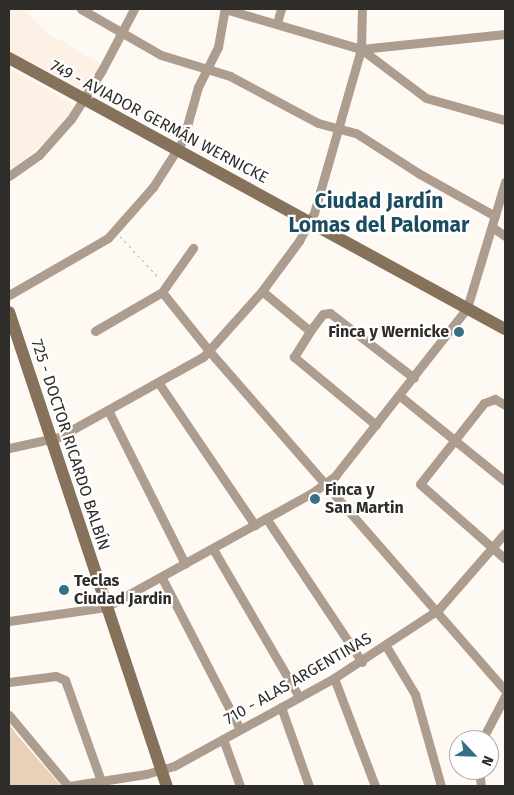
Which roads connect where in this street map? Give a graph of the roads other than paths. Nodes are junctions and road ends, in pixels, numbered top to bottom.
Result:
1 (81, 9) edge
2 (134, 9) edge
3 (225, 9) edge
4 (281, 9) edge
5 (362, 9) edge
6 (277, 23) junction
7 (121, 34) junction
8 (505, 34) edge
9 (361, 49) junction
10 (9, 58) edge
11 (207, 70) junction
12 (84, 102) junction
13 (505, 120) edge
14 (338, 128) junction
15 (178, 150) junction
16 (9, 176) edge
17 (505, 182) edge
18 (495, 216) junction
19 (310, 222) junction
20 (492, 227) junction
21 (505, 236) edge
22 (193, 248) dead end
23 (262, 291) junction
24 (162, 292) junction
25 (9, 295) edge
26 (467, 308) junction
27 (9, 312) edge
28 (505, 329) edge
29 (310, 330) junction
30 (95, 331) dead end
31 (210, 352) junction
32 (414, 378) junction
33 (158, 382) junction
34 (400, 396) junction
35 (505, 405) edge
36 (108, 410) junction
37 (376, 425) junction
38 (51, 440) junction
39 (454, 440) junction
40 (9, 448) edge
41 (505, 481) edge
42 (326, 483) junction
43 (266, 518) junction
44 (255, 525) junction
45 (505, 533) edge
46 (213, 549) junction
47 (492, 549) junction
48 (505, 559) edge
49 (185, 564) junction
50 (162, 578) junction
51 (106, 607) junction
52 (438, 610) junction
53 (9, 621) edge
54 (386, 646) junction
55 (362, 662) junction
56 (334, 678) junction
57 (9, 682) edge
58 (505, 690) edge
59 (505, 696) edge
60 (299, 697) junction
61 (281, 708) junction
62 (9, 715) edge
63 (240, 729) junction
64 (487, 730) edge
65 (223, 738) junction
66 (162, 770) junction
67 (101, 781) junction
68 (68, 786) edge
69 (168, 786) edge
70 (240, 786) edge
71 (309, 786) edge
72 (375, 786) edge
73 (441, 786) edge

1 - 7 street
2 - 7 street
3 - 6 street
3 - 11 street
4 - 6 street
5 - 9 street
6 - 9 street
7 - 11 street
7 - 12 street
8 - 9 street
9 - 13 street
9 - 14 street
10 - 12 street, 749 - AVIADOR GERMÁN WERNICKE
11 - 14 street
11 - 15 street
12 - 15 street, 749 - AVIADOR GERMÁN WERNICKE
12 - 16 street
14 - 18 street
14 - 19 street
15 - 19 street, 749 - AVIADOR GERMÁN WERNICKE
15 - 25 street
17 - 18 street
18 - 20 street
19 - 23 street
19 - 26 street, 749 - AVIADOR GERMÁN WERNICKE
20 - 21 street
20 - 26 street
22 - 24 street
23 - 29 street
23 - 31 street
24 - 30 street
24 - 31 street
26 - 28 street, 749 - AVIADOR GERMÁN WERNICKE
26 - 32 street
27 - 38 street, 725 - DOCTOR RICARDO BALBÍN
29 - 32 street
29 - 37 street
31 - 33 street
31 - 42 street
32 - 34 street
33 - 36 street
33 - 44 street
34 - 37 street
34 - 39 street
35 - 39 street
36 - 38 street
36 - 49 street
37 - 42 street
38 - 40 street
38 - 51 street, 725 - DOCTOR RICARDO BALBÍN
39 - 41 street
39 - 47 street
42 - 43 street
42 - 52 street
43 - 44 street
43 - 55 street
44 - 46 street
45 - 47 street, 710 - ALAS ARGENTINAS
46 - 49 street
46 - 60 street
47 - 48 street
47 - 52 street, 710 - ALAS ARGENTINAS
49 - 50 street
50 - 51 street
50 - 63 street
51 - 53 street
51 - 66 street, 725 - DOCTOR RICARDO BALBÍN
52 - 54 street, 710 - ALAS ARGENTINAS
52 - 58 street
54 - 55 street, 710 - ALAS ARGENTINAS
54 - 73 street
55 - 56 street, 710 - ALAS ARGENTINAS
56 - 60 street, 710 - ALAS ARGENTINAS
56 - 72 street
57 - 67 street
59 - 64 street
60 - 61 street, 710 - ALAS ARGENTINAS
61 - 63 street, 710 - ALAS ARGENTINAS
61 - 71 street
62 - 68 street
63 - 65 street, 710 - ALAS ARGENTINAS
65 - 66 street, 710 - ALAS ARGENTINAS
65 - 70 street
66 - 67 street, 710 - ALAS ARGENTINAS
66 - 69 street, 725 - DOCTOR RICARDO BALBÍN
67 - 68 street, 710 - ALAS ARGENTINAS

